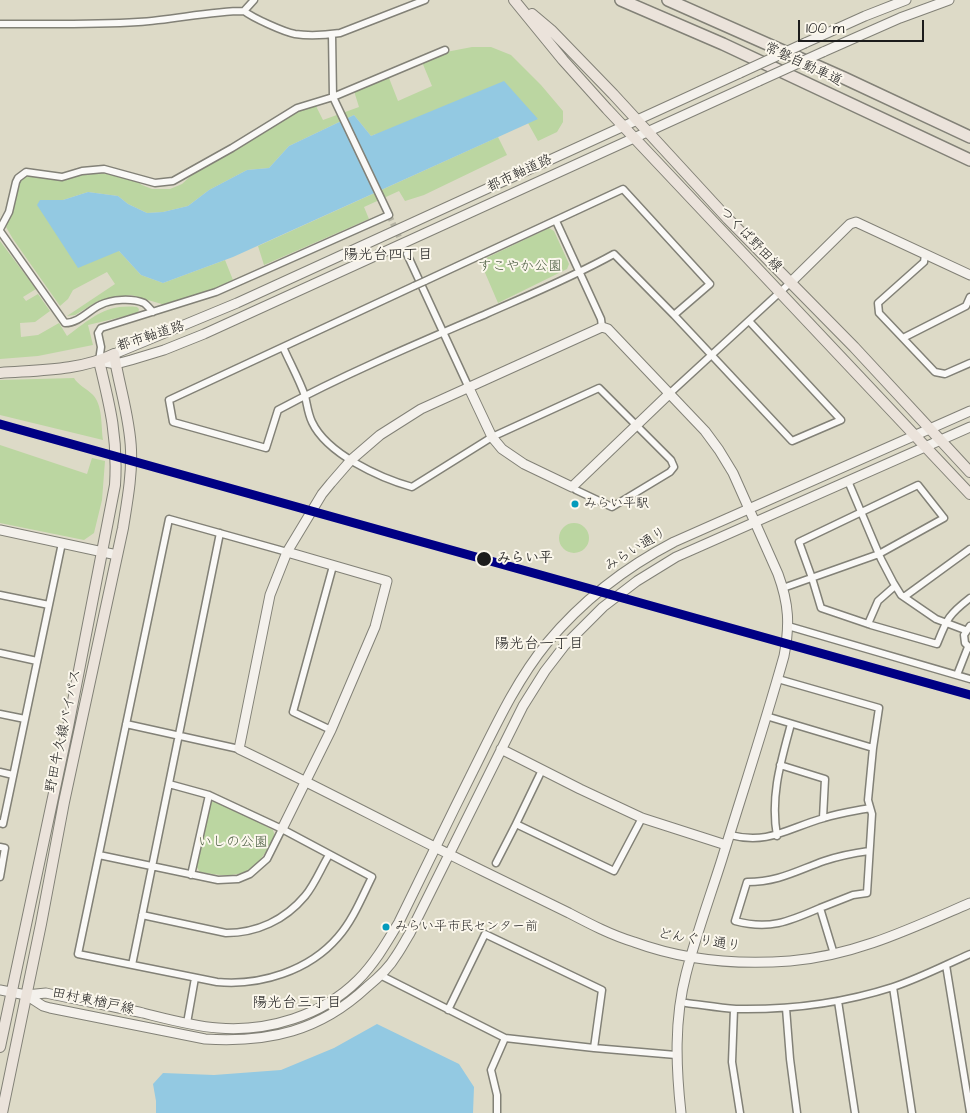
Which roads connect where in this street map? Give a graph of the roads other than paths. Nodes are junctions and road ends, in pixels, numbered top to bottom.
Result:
1 (254, 0) edge
2 (425, 0) edge
3 (621, 0) edge
4 (668, 0) edge
5 (906, 0) edge
6 (949, 0) edge
7 (515, 1) edge
8 (894, 2) edge
9 (244, 11) junction
10 (900, 18) junction
11 (0, 24) edge
12 (332, 34) junction
13 (446, 50) dead end
14 (335, 99) junction
15 (638, 120) junction
16 (624, 127) junction
17 (648, 131) junction
18 (633, 137) junction
19 (970, 137) edge
20 (970, 160) edge
21 (556, 221) junction
22 (0, 230) edge
23 (407, 254) tunnel mouth
24 (925, 255) junction
25 (581, 273) junction
26 (970, 275) edge
27 (791, 282) junction
28 (780, 292) junction
29 (970, 297) edge
30 (153, 312) junction
31 (674, 315) junction
32 (749, 321) junction
33 (602, 327) junction
34 (443, 332) junction
35 (903, 338) junction
36 (283, 347) junction
37 (711, 356) junction
38 (115, 359) junction
39 (99, 361) junction
40 (970, 363) edge
41 (0, 372) edge
42 (468, 386) junction
43 (669, 394) junction
44 (304, 396) junction
45 (970, 411) edge
46 (637, 425) junction
47 (970, 427) edge
48 (930, 429) junction
49 (915, 435) junction
50 (492, 437) junction
51 (940, 440) junction
52 (926, 447) junction
53 (351, 460) junction
54 (970, 472) edge
55 (848, 481) junction
56 (574, 487) junction
57 (970, 494) edge
58 (749, 509) junction
59 (862, 513) junction
60 (755, 522) junction
61 (0, 530) edge
62 (220, 533) junction
63 (62, 543) junction
64 (970, 549) edge
65 (102, 552) junction
66 (288, 552) junction
67 (879, 554) junction
68 (117, 555) junction
69 (333, 566) junction
70 (812, 578) junction
71 (895, 586) junction
72 (784, 588) junction
73 (0, 595) edge
74 (904, 597) junction
75 (970, 598) edge
76 (49, 605) junction
77 (945, 622) junction
78 (868, 624) junction
79 (788, 626) junction
80 (968, 628) edge
81 (969, 647) edge
82 (0, 653) edge
83 (37, 661) junction
84 (957, 675) junction
85 (778, 679) junction
86 (970, 679) edge
87 (0, 714) edge
88 (766, 716) junction
89 (25, 719) junction
90 (126, 724) junction
91 (791, 724) junction
92 (330, 730) junction
93 (180, 736) junction
94 (873, 748) junction
95 (239, 749) junction
96 (501, 749) junction
97 (780, 765) junction
98 (542, 770) junction
99 (0, 772) edge
100 (14, 775) junction
101 (306, 781) junction
102 (169, 784) junction
103 (209, 794) junction
104 (870, 808) junction
105 (642, 818) junction
106 (823, 818) junction
107 (0, 823) edge
108 (516, 824) junction
109 (282, 829) junction
110 (730, 835) junction
111 (777, 836) junction
112 (726, 845) junction
113 (0, 847) edge
114 (436, 847) junction
115 (869, 851) junction
116 (329, 854) junction
117 (449, 854) junction
118 (99, 855) junction
119 (496, 863) dead end
120 (152, 866) junction
121 (192, 874) junction
122 (0, 876) edge
123 (970, 903) edge
124 (820, 908) junction
125 (142, 915) junction
126 (834, 954) junction
127 (970, 954) edge
128 (692, 957) junction
129 (946, 964) junction
130 (132, 965) junction
131 (380, 975) junction
132 (195, 978) junction
133 (893, 987) junction
134 (0, 990) edge
135 (12, 992) junction
136 (26, 995) junction
137 (838, 1001) junction
138 (686, 1003) dead end
139 (734, 1008) junction
140 (786, 1008) junction
141 (448, 1010) junction
142 (186, 1023) junction
143 (505, 1038) junction
144 (0, 1046) edge
145 (594, 1048) junction
146 (676, 1055) junction
147 (970, 1112) edge
148 (2, 1113) edge
149 (497, 1113) edge
150 (682, 1113) edge
151 (740, 1113) edge
152 (797, 1113) edge
153 (854, 1113) edge
154 (912, 1113) edge

1 - 9 street
2 - 12 street
3 - 20 highway, 常磐自動車道
4 - 19 highway, 常磐自動車道
5 - 8 street, 都市軸道路
6 - 10 street, 都市軸道路
7 - 15 main road, つくば野田線
7 - 16 main road, つくば野田線
8 - 10 street
8 - 15 street, 都市軸道路, bridge
9 - 11 street
9 - 12 street
10 - 17 street, 都市軸道路, bridge
12 - 14 street
13 - 14 street
14 - 22 street
14 - 30 street
15 - 16 street, 都市軸道路
15 - 17 main road, つくば野田線
16 - 18 main road, つくば野田線
16 - 38 street, 都市軸道路
17 - 18 street, 都市軸道路
17 - 27 main road, つくば野田線
18 - 28 main road, つくば野田線
18 - 38 street, 都市軸道路
21 - 25 street
21 - 31 street
21 - 36 street, bridge
22 - 30 street
23 - 34 street
24 - 26 street
24 - 27 street
24 - 35 street
25 - 31 street
25 - 33 street
25 - 34 street
27 - 28 street
27 - 48 main road, つくば野田線
28 - 32 street
28 - 49 main road, つくば野田線
29 - 35 street
30 - 39 street
31 - 37 street
32 - 37 street
32 - 37 street
33 - 42 street
33 - 43 street
34 - 42 street
34 - 44 street
35 - 40 street
36 - 44 street
36 - 44 street
37 - 43 street
38 - 39 main road, 都市軸道路
38 - 68 main road, 野田牛久線バイパス
39 - 41 main road, 都市軸道路
39 - 65 main road, 野田牛久線バイパス
42 - 50 street
42 - 53 street
43 - 46 street
43 - 58 street
44 - 53 street
45 - 48 street, みらい通り
46 - 50 street
46 - 56 street
46 - 56 street
47 - 51 street, みらい通り
48 - 49 street, みらい通り
48 - 51 main road, つくば野田線
49 - 52 main road, つくば野田線
49 - 58 street, みらい通り
50 - 53 street
50 - 56 street
51 - 52 street, みらい通り
51 - 54 main road, つくば野田線
52 - 55 street, みらい通り
52 - 57 main road, つくば野田線
53 - 66 street
55 - 59 street
55 - 60 street, みらい通り
58 - 60 street
58 - 114 street, みらい通り
59 - 67 street
59 - 67 street
59 - 70 street
60 - 72 street
60 - 96 street, みらい通り
61 - 63 street
62 - 66 street
62 - 90 street
62 - 93 street
63 - 65 street
63 - 76 street
64 - 74 street
65 - 68 street
65 - 135 main road, 野田牛久線バイパス
66 - 69 street
66 - 95 street
67 - 70 street
67 - 71 street
68 - 136 main road, 野田牛久線バイパス
69 - 92 street
69 - 92 street
70 - 72 street
70 - 78 street
71 - 74 street
71 - 78 street
72 - 79 street
73 - 76 street
74 - 77 street
75 - 77 street
76 - 83 street
77 - 78 street
77 - 80 street
79 - 84 street
79 - 85 street
80 - 81 street
81 - 84 street
82 - 83 street
83 - 89 street
84 - 86 street
85 - 88 street
85 - 94 street
87 - 89 street
88 - 91 street
88 - 110 street
89 - 100 street
90 - 93 street
90 - 118 street
91 - 94 street
91 - 97 street
92 - 101 street
93 - 95 street
93 - 102 street
94 - 104 street
95 - 101 street, どんぐり通り
96 - 98 street
96 - 117 street, みらい通り
97 - 106 street
97 - 111 street
98 - 105 street
98 - 108 street
99 - 100 street
100 - 107 street
101 - 109 street
101 - 114 street, どんぐり通り
102 - 103 street
102 - 120 street
103 - 109 street
103 - 121 street
104 - 106 street
104 - 115 street
105 - 108 street
105 - 112 street
106 - 111 street
108 - 119 street
109 - 116 street
109 - 121 street
110 - 111 street
110 - 112 street
112 - 128 street
113 - 122 street
114 - 117 street, どんぐり通り
114 - 142 street, 田村東楢戸線
115 - 124 street
115 - 124 street
116 - 125 street
116 - 132 street
117 - 128 street, どんぐり通り
117 - 131 street, 田村東楢戸線
118 - 120 street
118 - 130 street
120 - 121 street
120 - 125 street
123 - 126 street, どんぐり通り
124 - 126 street
125 - 130 street
126 - 128 street, どんぐり通り
127 - 129 street
128 - 146 street
129 - 133 street
129 - 147 street
130 - 132 street
131 - 136 street, 田村東楢戸線
131 - 141 street
132 - 142 street
133 - 137 street
133 - 154 street
134 - 135 street
135 - 136 street
135 - 144 main road, 野田牛久線バイパス
136 - 142 street, 田村東楢戸線
136 - 148 main road, 野田牛久線バイパス
137 - 140 street
137 - 153 street
138 - 139 street
139 - 140 street
139 - 151 street
140 - 152 street
141 - 143 street
141 - 145 street
143 - 145 street
143 - 149 street
145 - 146 street
146 - 150 street

